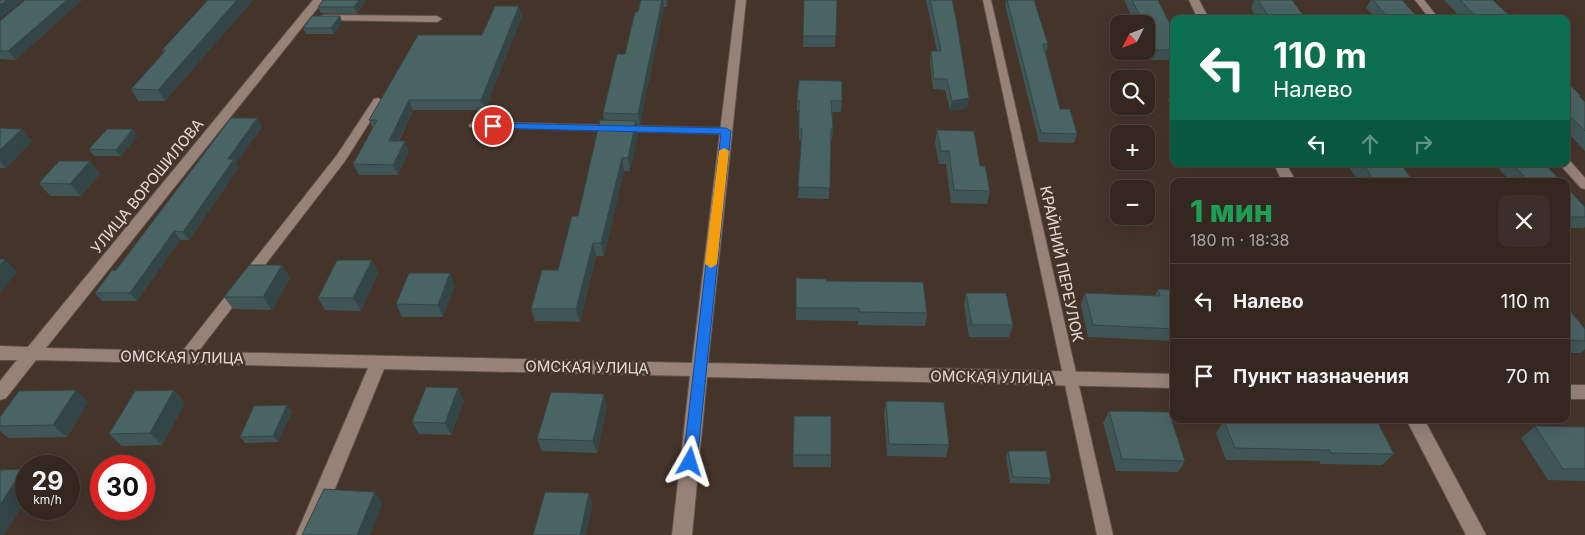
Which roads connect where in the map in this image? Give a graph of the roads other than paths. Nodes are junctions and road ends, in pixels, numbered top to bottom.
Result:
1 (319, 0) edge
2 (741, 0) edge
3 (987, 0) edge
4 (1194, 0) edge
5 (1418, 0) edge
6 (1202, 15) edge
7 (1431, 15) edge
8 (304, 18) junction
9 (437, 19) dead end
10 (378, 101) edge
11 (474, 125) dead end
12 (726, 131) junction
13 (1569, 167) edge
14 (1585, 185) edge
15 (0, 353) edge
16 (32, 354) junction
17 (186, 357) junction
18 (379, 362) junction
19 (699, 370) junction
20 (1071, 379) junction
21 (1170, 381) edge
22 (0, 392) edge
23 (1570, 392) edge
24 (1585, 392) edge
25 (1416, 423) edge
26 (306, 535) edge
27 (682, 535) edge
28 (1105, 535) edge
29 (1476, 535) edge

1 - 8 street, УЛИЦА ВОРОШИЛОВА
2 - 12 street
3 - 20 lane, КРАЙНИЙ ПЕРЕУЛОК
4 - 6 street
5 - 7 lane
8 - 9 lane
8 - 16 street, УЛИЦА ВОРОШИЛОВА
10 - 17 lane
11 - 12 lane
12 - 19 street
13 - 14 lane
15 - 16 street, ОМСКАЯ УЛИЦА
16 - 17 street, ОМСКАЯ УЛИЦА
16 - 22 street, УЛИЦА ВОРОШИЛОВА
17 - 18 street, ОМСКАЯ УЛИЦА
18 - 19 street, ОМСКАЯ УЛИЦА
18 - 26 street
19 - 20 street, ОМСКАЯ УЛИЦА
19 - 27 street
20 - 21 street, ОМСКАЯ УЛИЦА
20 - 28 lane, КРАЙНИЙ ПЕРЕУЛОК
23 - 24 street
25 - 29 street

